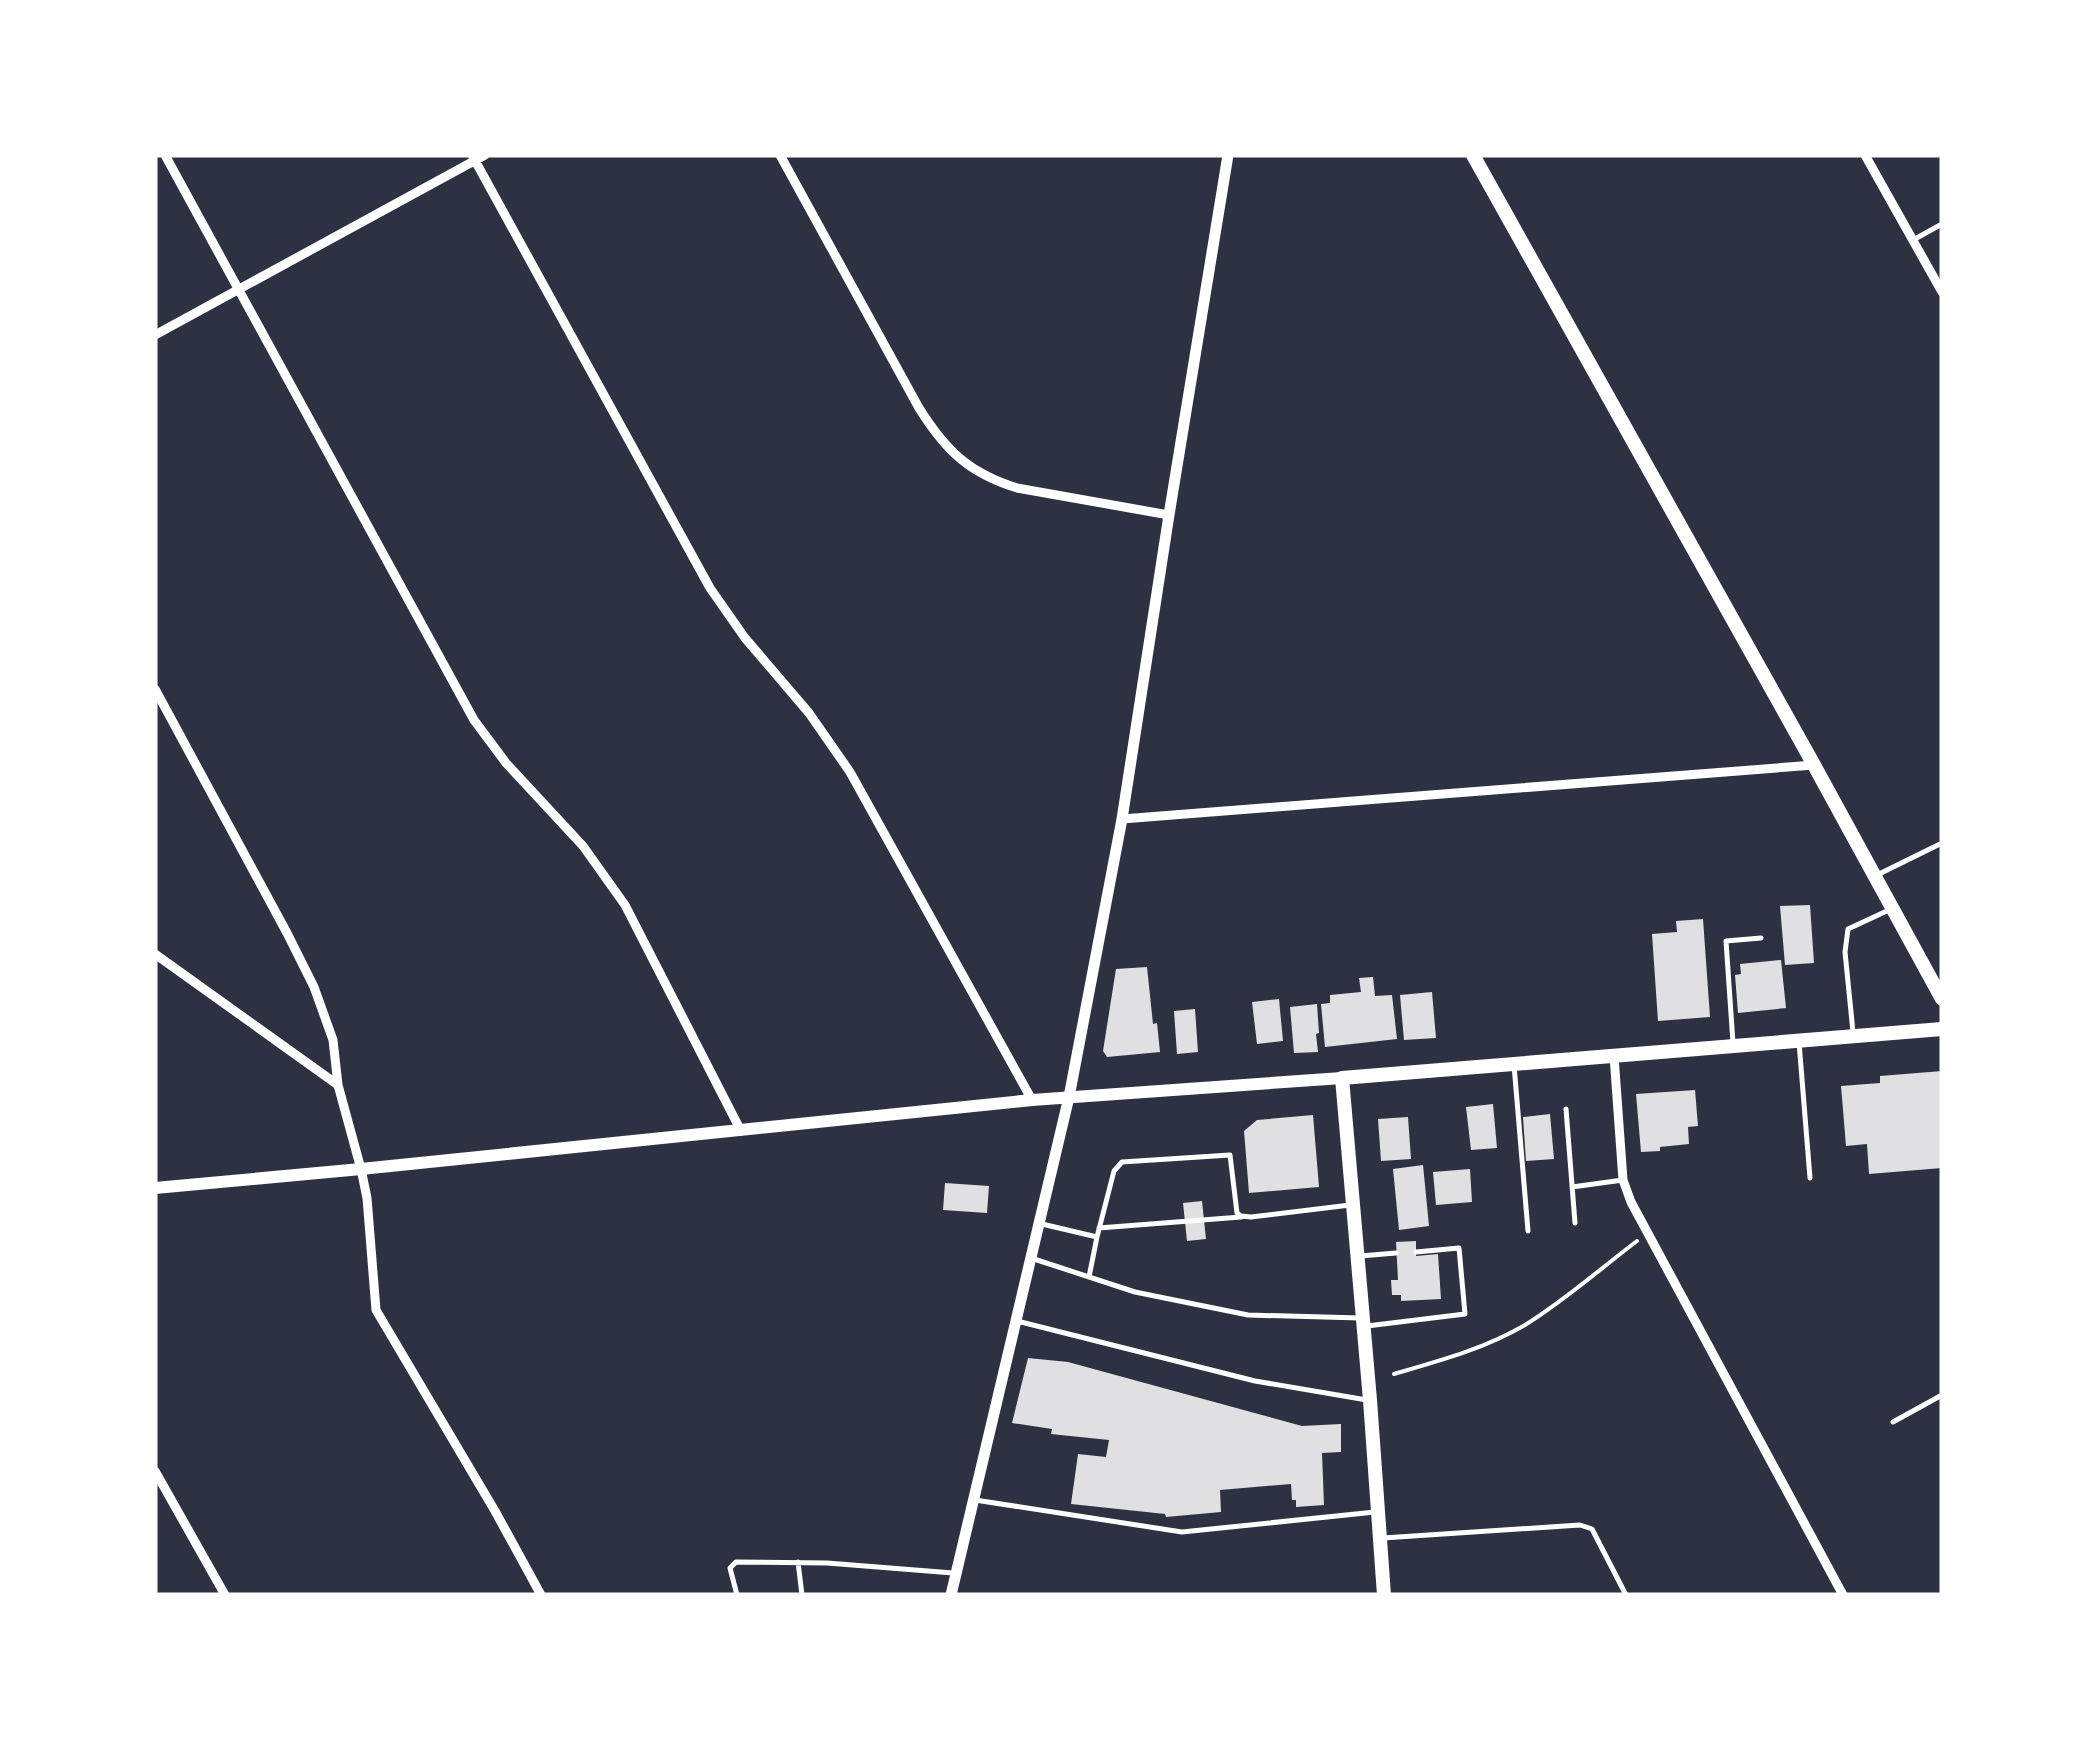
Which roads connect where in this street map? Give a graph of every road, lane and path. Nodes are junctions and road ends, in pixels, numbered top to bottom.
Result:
1 (166, 155) edge
2 (780, 155) edge
3 (1226, 155) edge
4 (1472, 155) edge
5 (1865, 155) edge
6 (477, 157) edge
7 (1942, 224) edge
8 (1913, 240) junction
9 (239, 290) junction
10 (1942, 292) edge
11 (155, 335) edge
12 (1169, 515) junction
13 (155, 689) edge
14 (1814, 766) junction
15 (1122, 819) junction
16 (1942, 844) edge
17 (1874, 876) junction
18 (1892, 909) junction
19 (1761, 938) dead end
20 (155, 954) edge
21 (1942, 1000) edge
22 (1942, 1029) edge
23 (1854, 1035) junction
24 (1799, 1040) junction
25 (1733, 1046) junction
26 (1614, 1056) junction
27 (1513, 1062) junction
28 (1342, 1078) junction
29 (338, 1086) junction
30 (1070, 1097) junction
31 (1032, 1100) junction
32 (1566, 1109) dead end
33 (741, 1132) junction
34 (361, 1170) junction
35 (1810, 1178) dead end
36 (1623, 1180) junction
37 (1572, 1186) junction
38 (155, 1188) edge
39 (1353, 1204) junction
40 (1243, 1216) junction
41 (1039, 1223) junction
42 (1575, 1223) dead end
43 (1100, 1228) junction
44 (1528, 1231) dead end
45 (1097, 1237) junction
46 (1638, 1241) dead end
47 (1416, 1252) dead end
48 (1396, 1253) dead end
49 (1357, 1256) junction
50 (1030, 1258) junction
51 (1089, 1276) junction
52 (1016, 1320) junction
53 (1364, 1322) junction
54 (1394, 1374) dead end
55 (1942, 1395) edge
56 (1370, 1400) junction
57 (1893, 1422) dead end
58 (155, 1471) edge
59 (974, 1500) junction
60 (1378, 1512) junction
61 (1380, 1538) junction
62 (798, 1562) junction
63 (956, 1574) junction
64 (226, 1595) edge
65 (541, 1595) edge
66 (738, 1595) edge
67 (802, 1595) edge
68 (951, 1595) edge
69 (1384, 1595) edge
70 (1626, 1595) edge
71 (1843, 1595) edge

1 - 9 street
2 - 12 street
3 - 12 street
4 - 14 main road
5 - 8 street
6 - 9 street
6 - 31 street
7 - 8 lane
8 - 10 street
9 - 11 street
9 - 33 street
12 - 15 street
13 - 29 street
14 - 15 street
14 - 17 main road
15 - 30 street
16 - 17 lane
17 - 18 main road
18 - 21 main road
18 - 23 lane
19 - 25 lane
20 - 29 street
22 - 23 main road
23 - 24 main road
24 - 25 main road
24 - 35 lane
25 - 26 main road
26 - 27 main road
26 - 36 street
27 - 28 main road
27 - 44 lane
28 - 30 main road
28 - 39 main road
29 - 34 street
30 - 31 main road
30 - 41 street
31 - 33 main road
32 - 37 lane
33 - 34 main road
34 - 38 main road
34 - 65 street
36 - 37 lane
36 - 71 street
37 - 42 lane
39 - 40 lane
39 - 49 main road
40 - 43 lane
40 - 43 lane
41 - 45 lane
41 - 50 street
43 - 45 lane
45 - 51 lane
46 - 54 path
47 - 53 lane
48 - 49 lane
49 - 53 main road
50 - 51 lane
50 - 52 street
51 - 53 lane
52 - 56 lane
52 - 59 street
53 - 56 main road
55 - 57 lane
56 - 60 main road
58 - 64 street
59 - 60 lane
59 - 63 street
60 - 61 main road
61 - 69 main road
61 - 70 lane
62 - 63 lane
62 - 66 lane
62 - 67 lane
63 - 68 street

